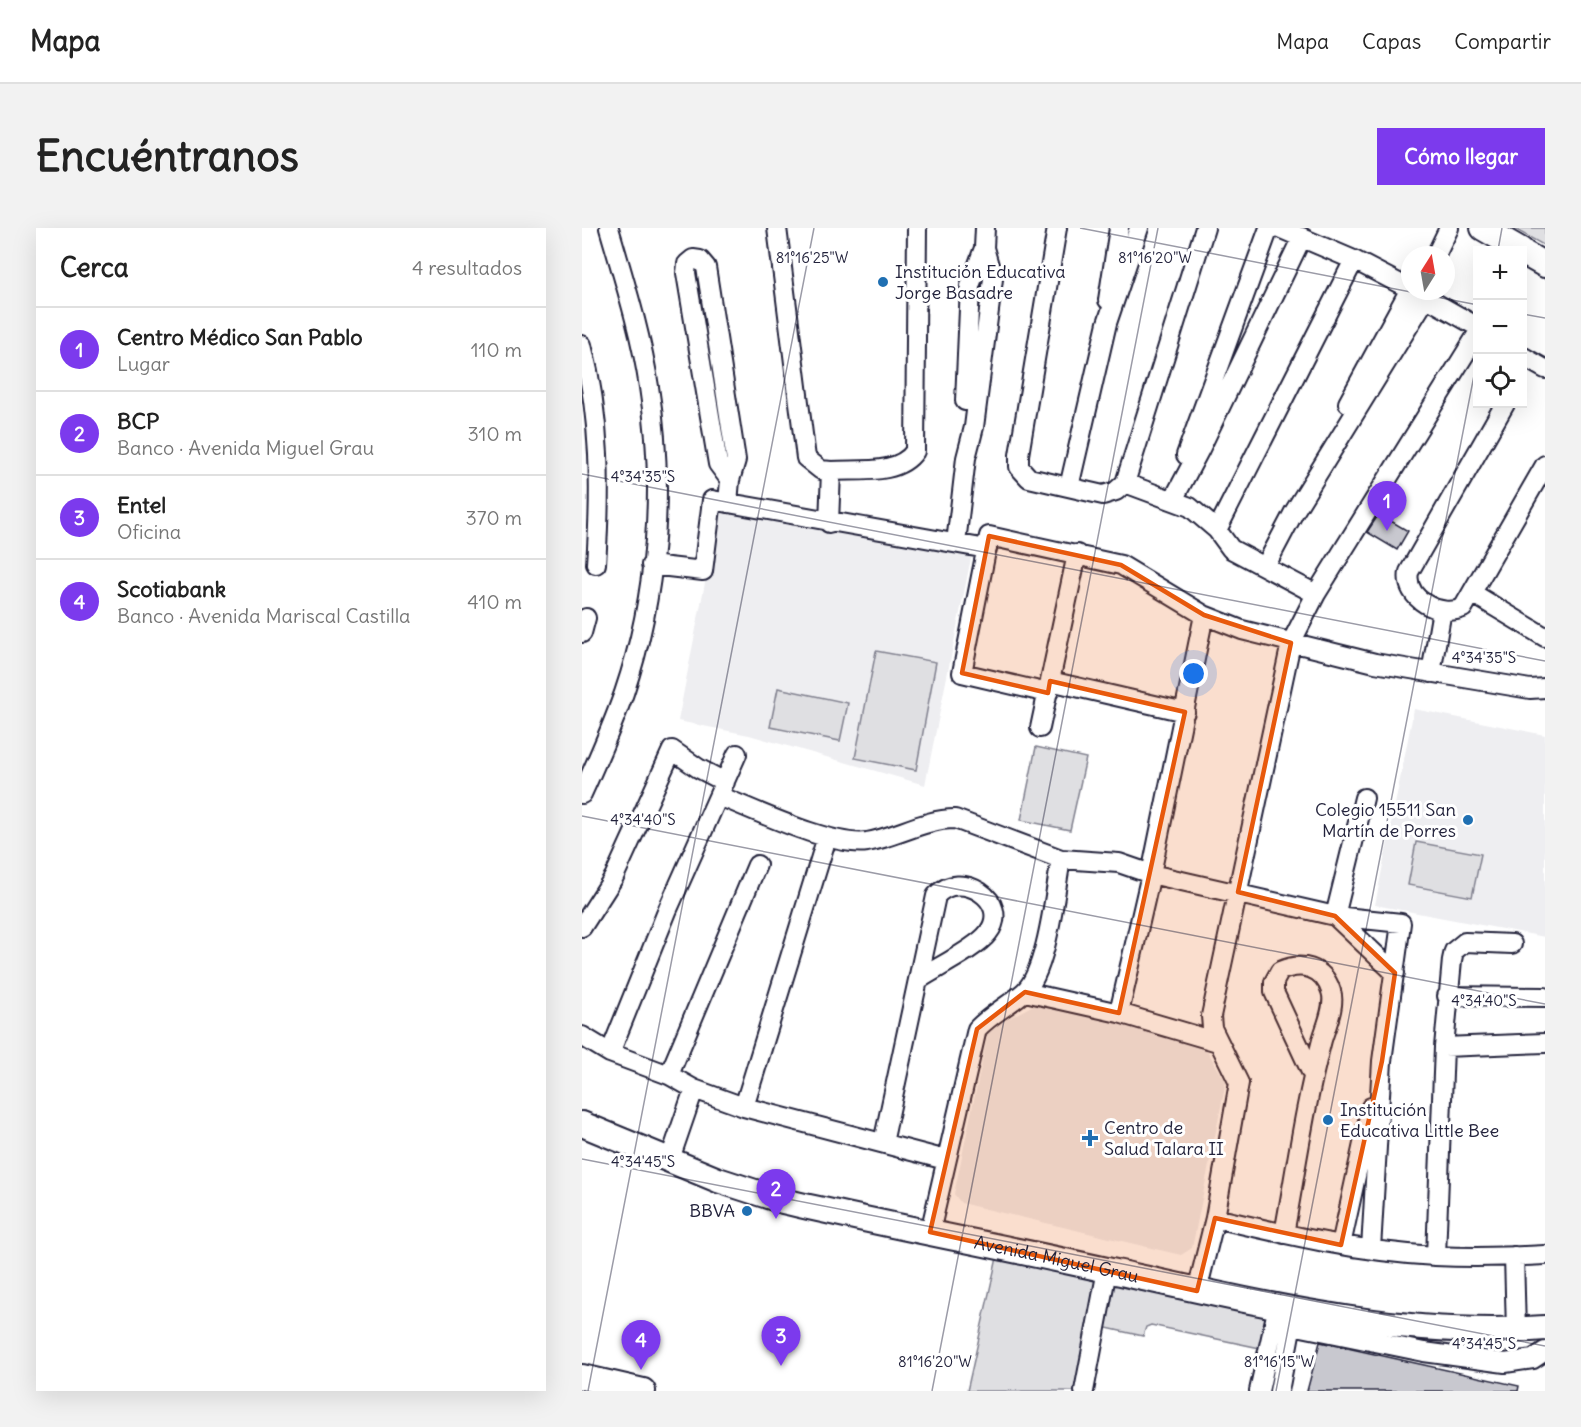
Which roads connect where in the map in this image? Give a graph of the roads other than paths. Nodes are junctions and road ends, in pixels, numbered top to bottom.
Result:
1 (609, 228) edge
2 (777, 228) edge
3 (917, 228) edge
4 (985, 228) edge
5 (1057, 228) edge
6 (1119, 228) edge
7 (1139, 228) edge
8 (1205, 228) edge
9 (1269, 228) edge
10 (1280, 228) edge
11 (1449, 228) edge
12 (1483, 228) edge
13 (1302, 237) junction
14 (1440, 246) edge
15 (1514, 246) edge
16 (1527, 254) edge
17 (1354, 260) junction
18 (1545, 265) edge
19 (1401, 284) edge
20 (1411, 300) edge
21 (1430, 300) edge
22 (1107, 323) junction
23 (1473, 324) edge
24 (1473, 341) edge
25 (582, 345) edge
26 (1503, 408) edge
27 (1545, 465) edge
28 (831, 471) junction
29 (730, 480) junction
30 (1125, 483) junction
31 (1069, 487) junction
32 (1173, 500) junction
33 (728, 503) junction
34 (829, 522) junction
35 (1218, 530) junction
36 (956, 543) junction
37 (987, 549) junction
38 (1077, 554) junction
39 (596, 564) dead end
40 (651, 565) junction
41 (1265, 567) junction
42 (1472, 593) junction
43 (1316, 594) junction
44 (1442, 610) junction
45 (1204, 615) junction
46 (1545, 637) edge
47 (1291, 644) junction
48 (1431, 673) junction
49 (1049, 687) junction
50 (1545, 688) edge
51 (1185, 712) junction
52 (1040, 728) dead end
53 (737, 754) dead end
54 (722, 789) junction
55 (582, 794) edge
56 (1364, 798) dead end
57 (827, 837) junction
58 (1061, 859) junction
59 (757, 865) dead end
60 (1151, 874) junction
61 (1238, 892) junction
62 (1335, 916) junction
63 (586, 921) edge
64 (582, 940) edge
65 (1512, 944) dead end
66 (1395, 973) junction
67 (918, 980) junction
68 (1024, 992) junction
69 (1447, 996) junction
70 (1545, 997) edge
71 (1119, 1013) junction
72 (582, 1036) edge
73 (1218, 1041) junction
74 (1545, 1043) edge
75 (1444, 1047) junction
76 (610, 1053) junction
77 (1382, 1061) junction
78 (669, 1075) junction
79 (1313, 1076) junction
80 (694, 1089) junction
81 (744, 1107) junction
82 (582, 1125) edge
83 (884, 1143) junction
84 (670, 1159) junction
85 (946, 1160) junction
86 (1215, 1218) junction
87 (930, 1232) junction
88 (1284, 1234) junction
89 (1341, 1245) junction
90 (1371, 1249) junction
91 (1545, 1255) edge
92 (1436, 1256) junction
93 (1514, 1256) junction
94 (1107, 1270) junction
95 (1197, 1291) junction
96 (1288, 1313) junction
97 (1545, 1328) edge
98 (1516, 1330) junction
99 (1545, 1351) edge
100 (582, 1377) edge
101 (644, 1391) edge
102 (1083, 1391) edge
103 (1259, 1391) edge
104 (1279, 1391) edge

1 - 40 street
2 - 28 street
3 - 28 street
4 - 36 street
5 - 31 street
6 - 22 street
7 - 22 street
8 - 30 street
9 - 32 street
10 - 13 street
11 - 14 street
12 - 15 main road
13 - 17 street
13 - 32 street
16 - 18 main road
17 - 19 street
17 - 35 street
20 - 41 street
21 - 23 street
22 - 31 street
24 - 43 street
25 - 39 street
26 - 44 street
27 - 42 street
28 - 34 street
29 - 29 street
29 - 33 street
30 - 31 street
30 - 32 street
32 - 35 street
33 - 34 street
33 - 40 street
34 - 36 street
35 - 41 street
36 - 37 street
37 - 38 street
37 - 49 street
38 - 45 street
38 - 49 street
40 - 55 street
41 - 43 street
42 - 44 street
42 - 46 street
43 - 47 street
44 - 48 street
45 - 47 street
45 - 51 street
47 - 48 street
47 - 61 street
48 - 50 street
49 - 51 street
49 - 52 street
51 - 60 street
53 - 54 street
54 - 57 street
54 - 63 street
54 - 76 street
56 - 62 street
57 - 58 street
57 - 81 street
58 - 60 street
58 - 68 street
59 - 78 street
60 - 61 street
60 - 71 street
61 - 62 street
61 - 73 street
62 - 66 street
62 - 66 street
63 - 64 street
65 - 69 street
66 - 77 street
67 - 67 street
67 - 83 street
68 - 71 street
68 - 85 street
69 - 70 street
69 - 75 street
71 - 73 street
72 - 76 street
73 - 86 street
74 - 75 street
75 - 92 street
76 - 78 street
77 - 89 street
77 - 90 street
78 - 80 street
79 - 79 street
79 - 88 street
80 - 81 street
80 - 84 street
81 - 83 street
82 - 84 main road, Avenida Miguel Grau
83 - 85 street
84 - 87 main road, Avenida Miguel Grau
85 - 87 street
86 - 88 street
86 - 95 street
87 - 94 main road, Avenida Miguel Grau
88 - 89 street
89 - 90 street
90 - 92 street
91 - 93 street
92 - 93 street
93 - 98 street
94 - 95 main road, Avenida Miguel Grau
94 - 102 street
95 - 96 main road, Avenida Miguel Grau
96 - 98 main road, Avenida Miguel Grau
96 - 99 street
96 - 103 street
96 - 104 street
97 - 98 main road, Avenida Miguel Grau
100 - 101 main road

